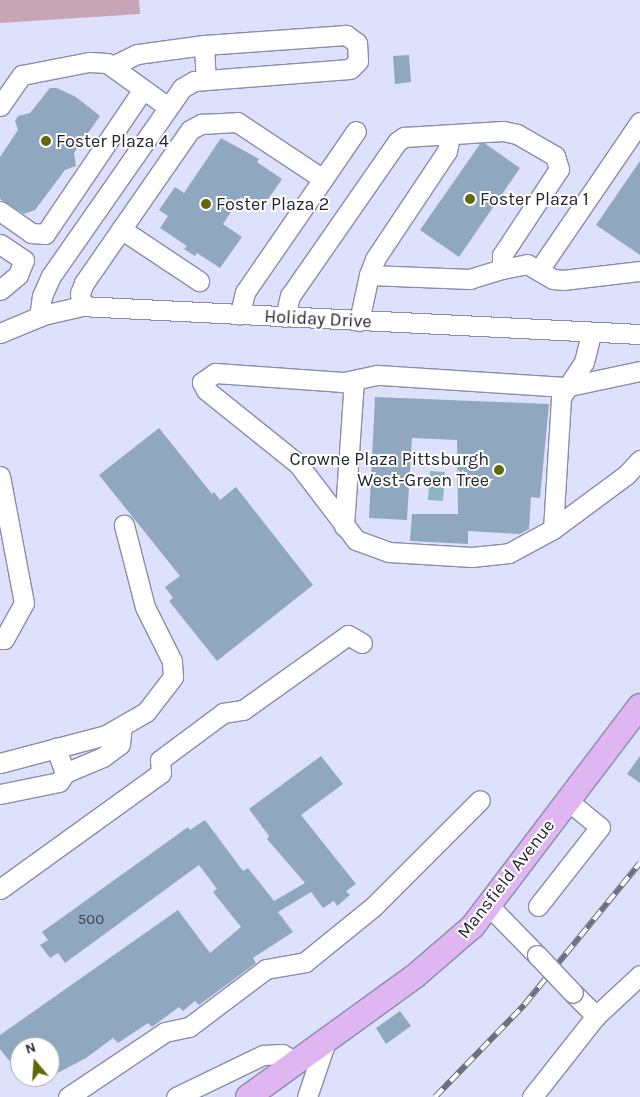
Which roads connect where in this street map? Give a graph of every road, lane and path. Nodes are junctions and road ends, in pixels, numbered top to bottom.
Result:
1 (204, 45) junction
2 (112, 66) junction
3 (206, 80) junction
4 (142, 88) junction
5 (0, 106) edge
6 (168, 107) junction
7 (640, 122) edge
8 (356, 131) dead end
9 (450, 135) junction
10 (323, 179) junction
11 (0, 211) edge
12 (121, 229) junction
13 (0, 244) edge
14 (502, 269) junction
15 (539, 270) junction
16 (640, 271) edge
17 (369, 275) junction
18 (199, 281) dead end
19 (0, 290) edge
20 (81, 306) junction
21 (240, 314) junction
22 (38, 317) junction
23 (285, 317) junction
24 (358, 321) junction
25 (0, 333) edge
26 (592, 333) junction
27 (640, 334) edge
28 (640, 371) edge
29 (354, 381) junction
30 (565, 387) junction
31 (640, 460) edge
32 (0, 476) edge
33 (124, 525) dead end
34 (344, 526) junction
35 (553, 529) junction
36 (7, 550) edge
37 (0, 640) edge
38 (362, 643) dead end
39 (640, 706) edge
40 (122, 726) junction
41 (56, 748) junction
42 (0, 763) edge
43 (64, 773) junction
44 (0, 794) edge
45 (480, 800) dead end
46 (568, 801) junction
47 (0, 890) edge
48 (489, 906) junction
49 (538, 906) dead end
50 (640, 975) edge
51 (596, 1016) junction
52 (326, 1041) junction
53 (296, 1062) junction
54 (68, 1097) edge
55 (176, 1097) edge
56 (248, 1097) edge
57 (307, 1097) edge
58 (532, 1097) edge

1 - 2 street
1 - 3 street
1 - 3 street
2 - 4 street
2 - 5 street
3 - 6 street
4 - 6 street
4 - 11 street
6 - 22 street
7 - 15 street
8 - 10 street
9 - 14 street
9 - 17 street
9 - 23 street
10 - 12 street
10 - 21 street
12 - 18 street
12 - 20 street
13 - 19 street
14 - 15 street
14 - 17 street
15 - 16 street
17 - 24 street
20 - 21 street, Holiday Drive
20 - 22 street, Holiday Drive
21 - 23 street, Holiday Drive
22 - 25 street, Holiday Drive
23 - 24 street, Holiday Drive
24 - 26 street, Holiday Drive
26 - 27 street, Holiday Drive
26 - 30 street
28 - 30 street
29 - 30 street
29 - 34 street
29 - 34 street
30 - 35 street
31 - 35 street
32 - 36 street
33 - 40 street
34 - 35 street
36 - 37 street
38 - 47 street
39 - 46 main road, Mansfield Avenue
40 - 41 street
40 - 43 street
41 - 42 street
41 - 43 street
43 - 44 street
45 - 54 street
46 - 48 main road, Mansfield Avenue
46 - 49 street
48 - 51 street, bridge
48 - 52 main road, Mansfield Avenue
50 - 51 street
51 - 58 street
52 - 53 main road, Mansfield Avenue
52 - 57 street
53 - 55 street
53 - 56 main road, Mansfield Avenue

